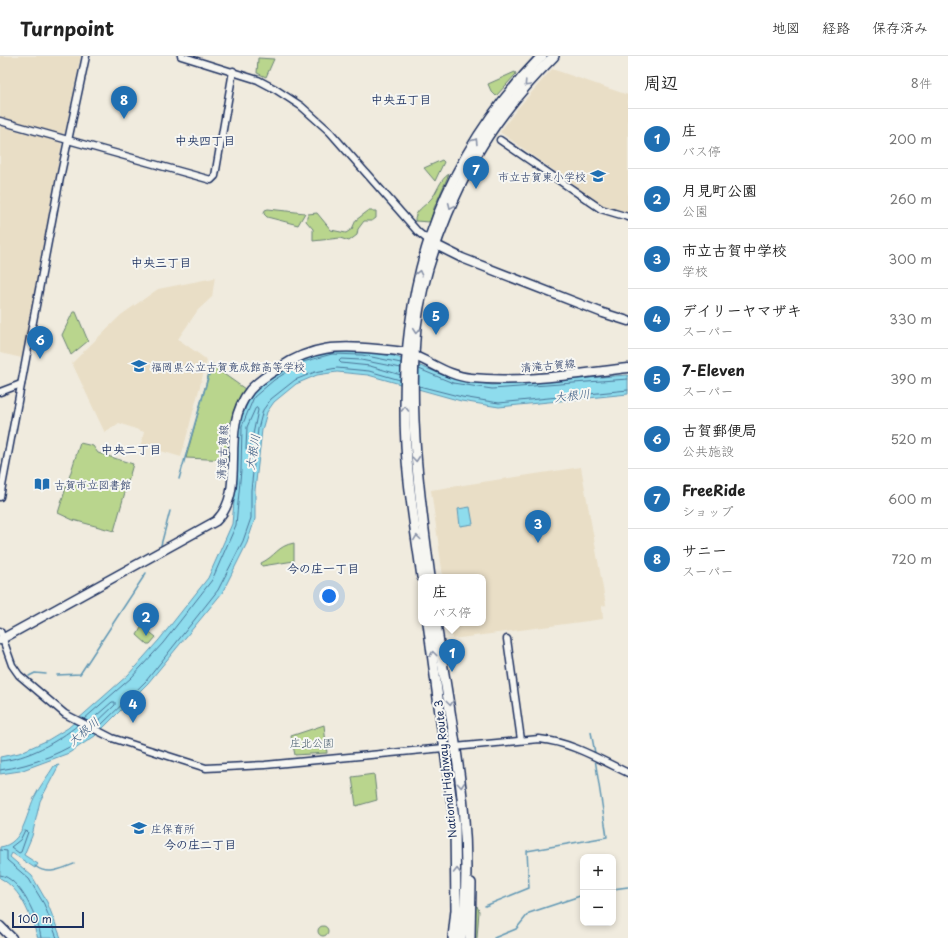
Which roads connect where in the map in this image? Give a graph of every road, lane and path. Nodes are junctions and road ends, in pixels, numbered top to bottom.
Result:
1 (86, 56) edge
2 (181, 56) edge
3 (542, 56) edge
4 (554, 56) edge
5 (233, 71) junction
6 (0, 121) edge
7 (68, 140) junction
8 (500, 140) dead end
9 (628, 217) edge
10 (428, 240) junction
11 (436, 246) junction
12 (628, 321) edge
13 (410, 357) junction
14 (628, 368) edge
15 (22, 384) junction
16 (409, 391) junction
17 (0, 392) edge
18 (0, 497) edge
19 (422, 574) edge
20 (430, 574) edge
21 (428, 626) edge
22 (436, 626) edge
23 (1, 637) edge
24 (507, 639) dead end
25 (521, 740) junction
26 (456, 746) junction
27 (446, 748) junction
28 (628, 773) edge
29 (466, 864) junction
30 (0, 926) edge
31 (12, 938) edge
32 (453, 938) edge
33 (462, 938) edge
34 (470, 938) edge

1 - 7 street
2 - 5 street
10 -> 3 highway
4 -> 11 highway
5 - 7 street
5 - 10 street
6 - 7 street
7 - 15 street
8 - 9 street
10 - 11 main road
13 -> 10 highway
11 - 12 main road
11 -> 13 highway
13 - 14 main road, 清滝古賀線
13 - 16 highway
13 - 23 main road, 清滝古賀線
15 - 17 street
15 - 18 street
19 -> 16 highway
16 -> 20 highway
27 -> 21 highway, National Highway Route 3
22 -> 26 highway, National Highway Route 3
23 - 27 street
24 - 25 street
25 - 26 street
25 - 28 street
26 - 27 street
26 -> 29 highway, National Highway Route 3
32 -> 27 highway, National Highway Route 3
29 - 33 highway, National Highway Route 3
29 - 34 highway
30 - 31 main road

